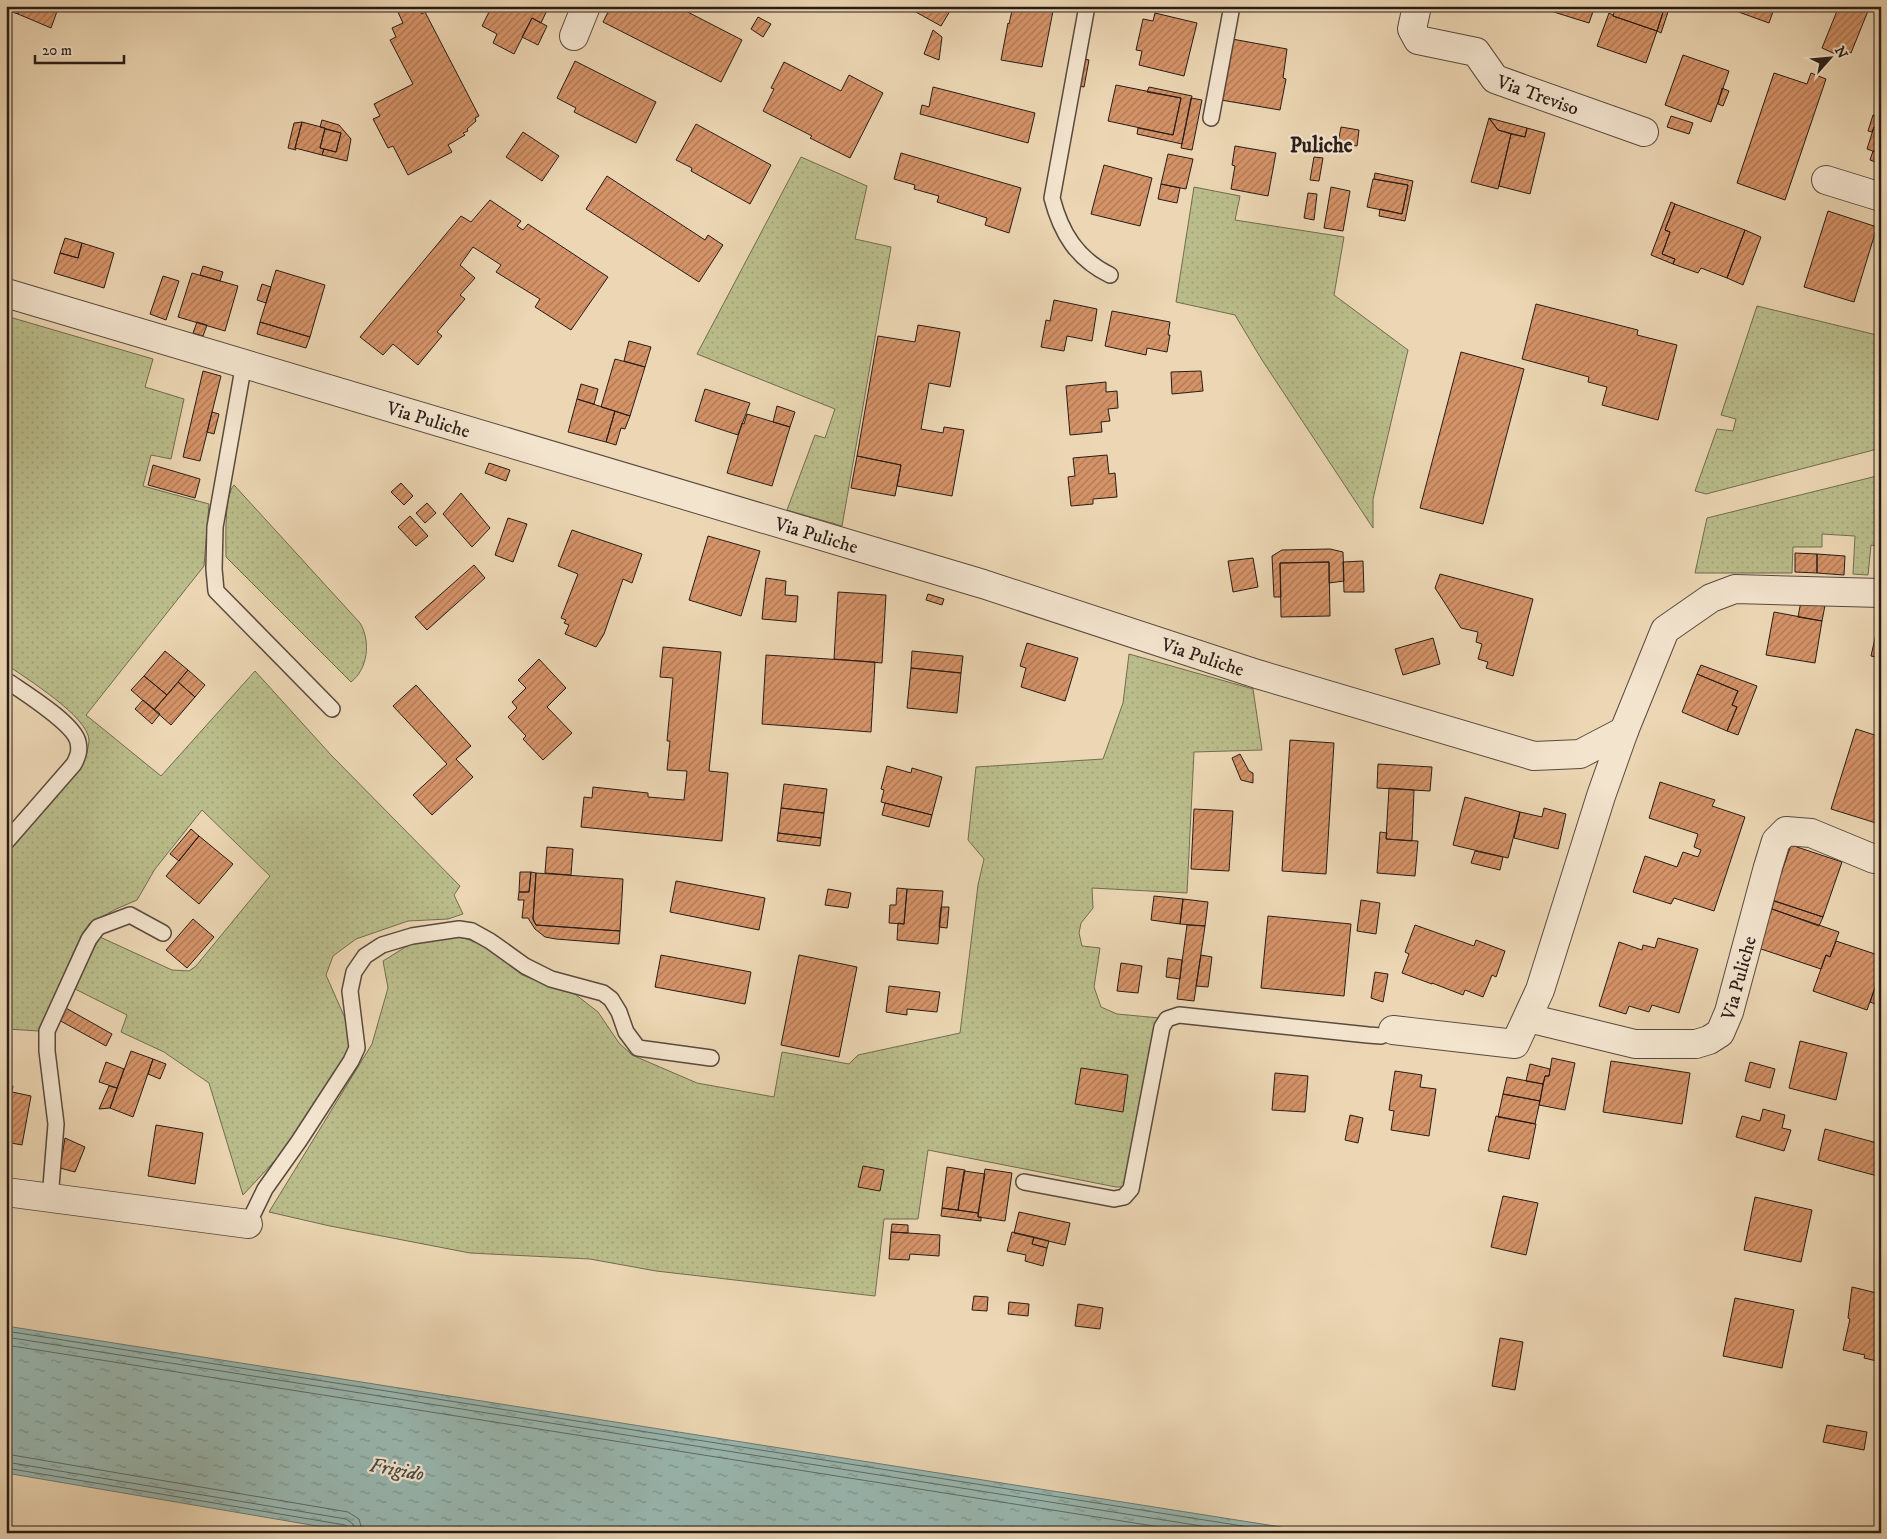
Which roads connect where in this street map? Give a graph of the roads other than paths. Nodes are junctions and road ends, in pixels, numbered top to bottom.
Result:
1 (586, 6) edge
2 (1086, 6) edge
3 (1232, 6) edge
4 (1418, 6) edge
5 (574, 36) dead end
6 (1211, 118) dead end
7 (1644, 132) dead end
8 (1826, 180) dead end
9 (1881, 197) edge
10 (1110, 275) dead end
11 (6, 293) edge
12 (244, 363) junction
13 (1881, 593) edge
14 (6, 680) edge
15 (332, 709) dead end
16 (1624, 731) junction
17 (6, 842) edge
18 (1881, 858) edge
19 (163, 933) dead end
20 (1528, 1018) junction
21 (1393, 1030) joint
22 (711, 1058) dead end
23 (1024, 1182) dead end
24 (6, 1192) edge
25 (50, 1199) junction
26 (248, 1224) joint

1 - 5 street
2 - 10 lane
3 - 6 lane
4 - 7 street, Via Treviso
8 - 9 street
11 - 12 street, Via Puliche
12 - 15 lane
12 - 16 street, Via Puliche
13 - 16 street
14 - 17 lane
16 - 20 street
18 - 20 street, Via Puliche
19 - 25 lane
20 - 21 street
21 - 23 lane
22 - 26 lane
24 - 25 street
25 - 26 street

